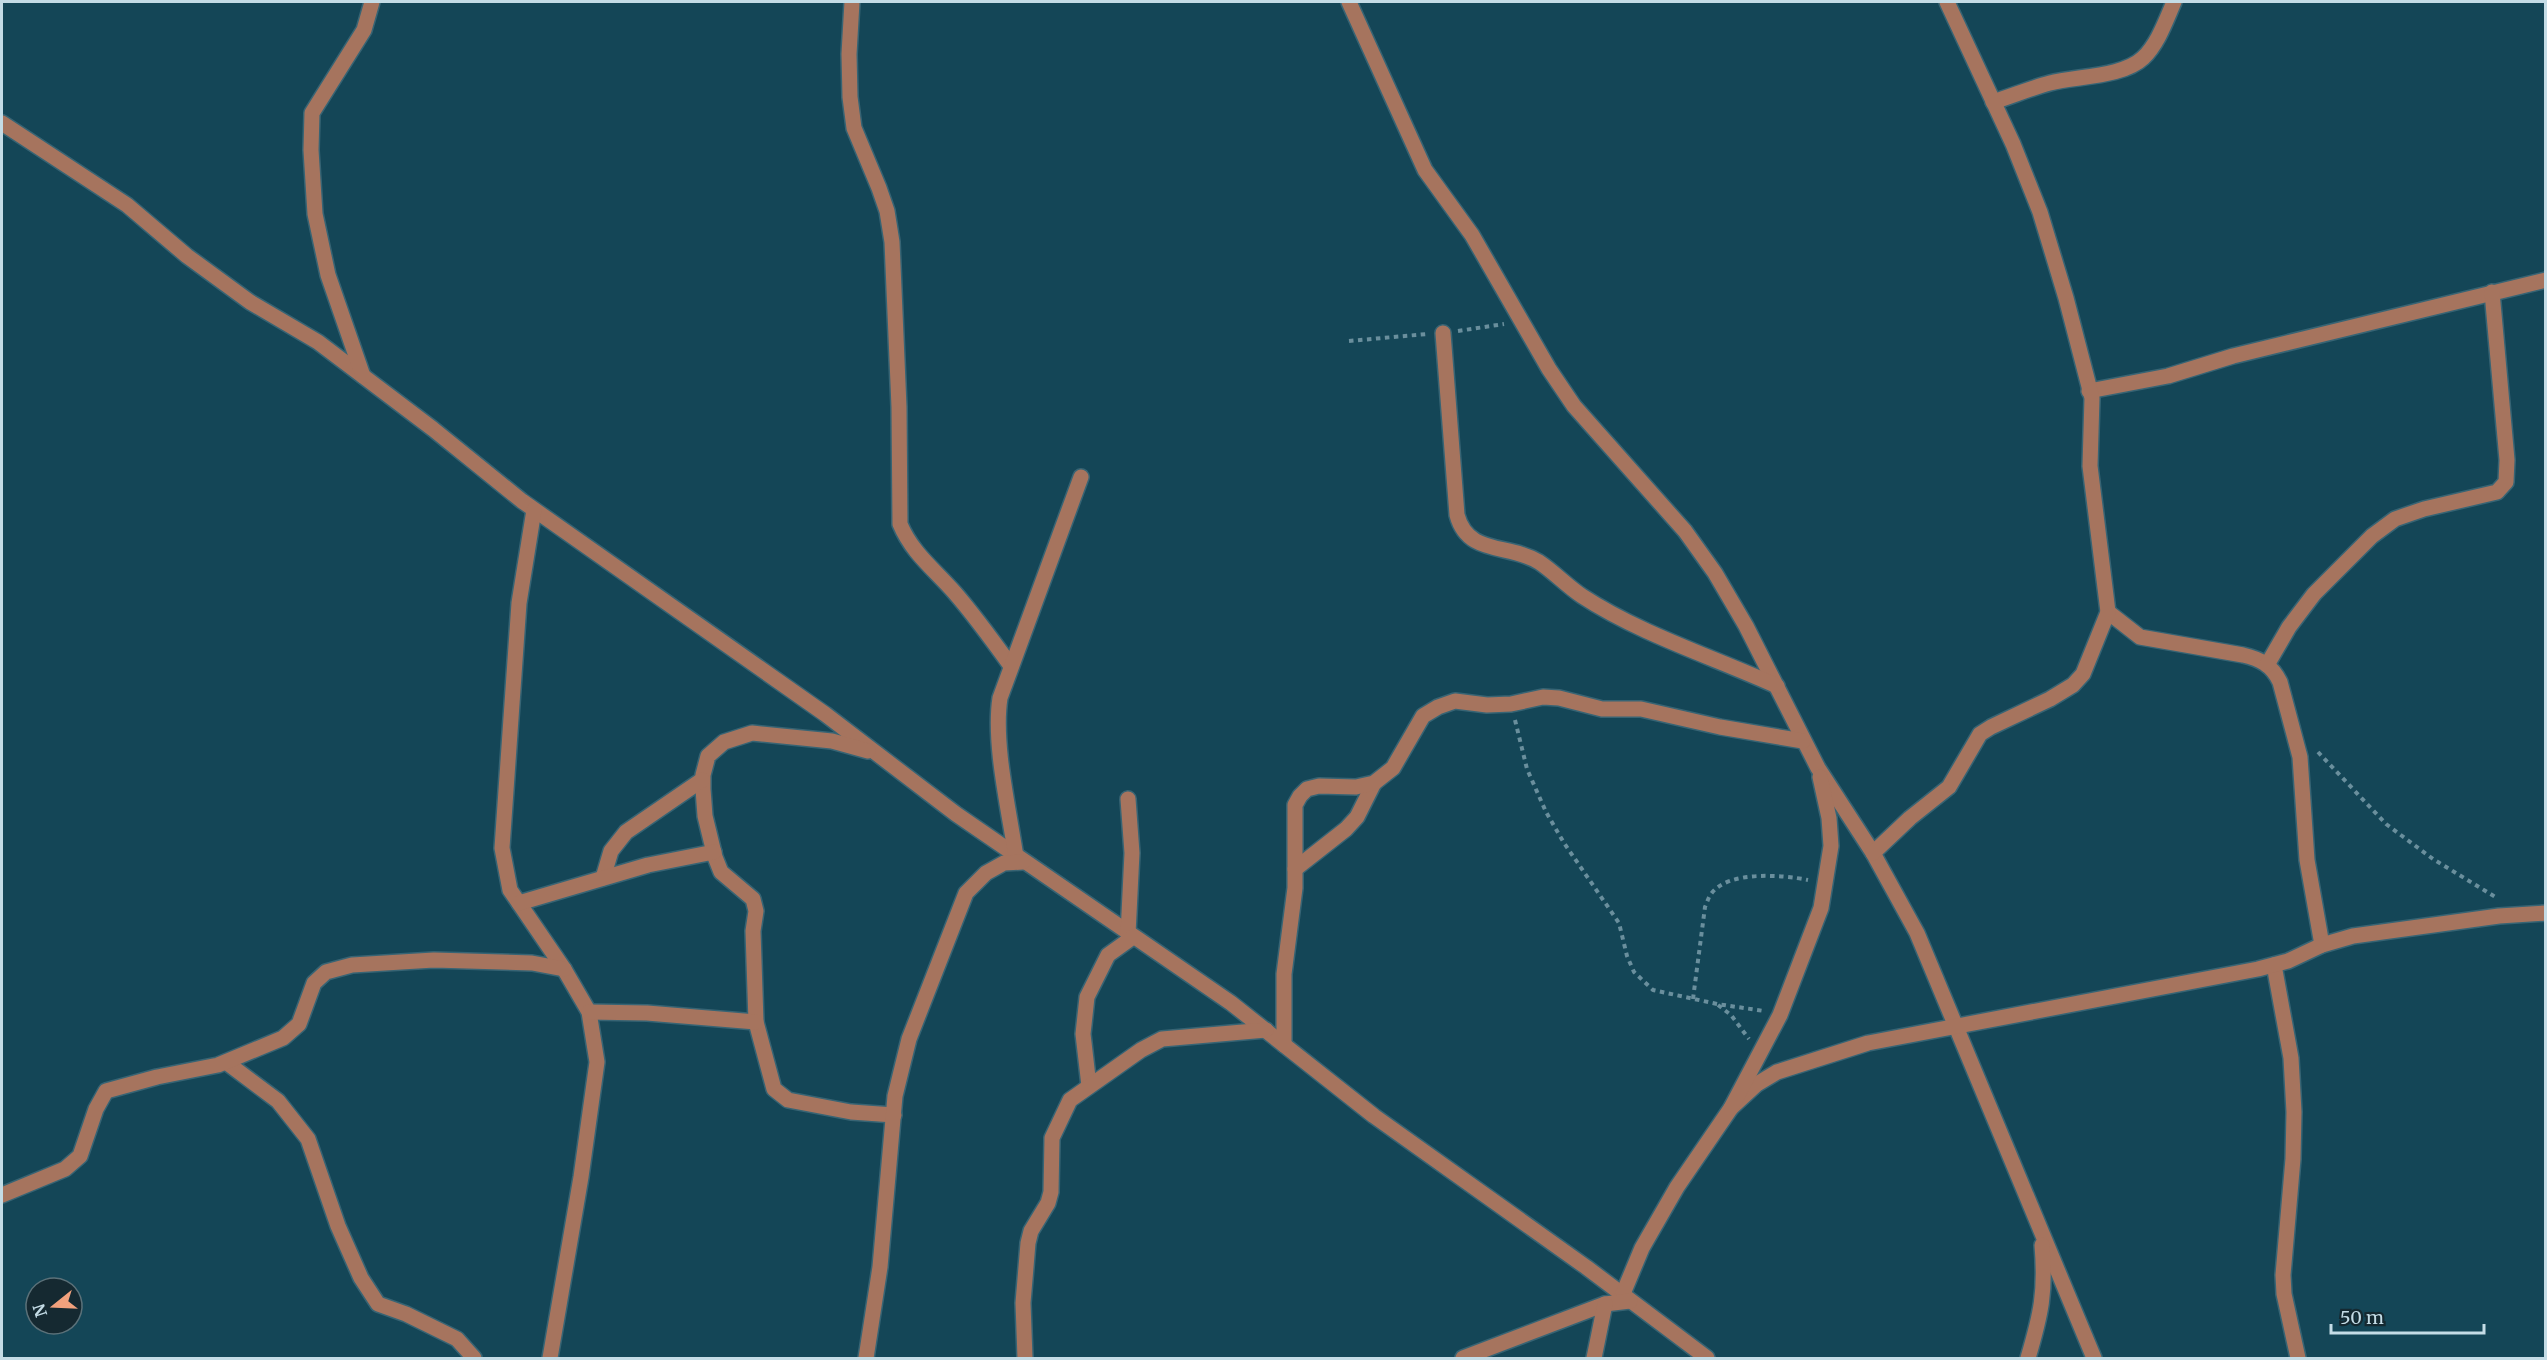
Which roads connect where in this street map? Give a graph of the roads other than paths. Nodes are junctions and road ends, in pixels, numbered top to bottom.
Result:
1 (372, 2) edge
2 (852, 2) edge
3 (1349, 2) edge
4 (1947, 2) edge
5 (2174, 2) edge
6 (1994, 102) junction
7 (2, 123) edge
8 (2546, 280) edge
9 (2492, 292) junction
10 (1443, 333) dead end
11 (363, 376) junction
12 (2090, 391) junction
13 (1081, 477) dead end
14 (534, 510) junction
15 (2108, 612) junction
16 (2267, 665) junction
17 (1011, 666) junction
18 (1777, 686) junction
19 (1803, 741) junction
20 (876, 753) junction
21 (1818, 768) junction
22 (702, 780) junction
23 (1374, 783) junction
24 (1128, 799) dead end
25 (714, 852) junction
26 (1873, 853) junction
27 (1019, 859) junction
28 (1295, 869) junction
29 (603, 878) junction
30 (519, 903) junction
31 (2546, 913) edge
32 (1130, 935) junction
33 (2322, 945) junction
34 (2274, 965) junction
35 (564, 969) junction
36 (589, 1012) junction
37 (756, 1022) junction
38 (1955, 1024) junction
39 (1266, 1030) junction
40 (1284, 1045) junction
41 (226, 1062) junction
42 (1089, 1086) junction
43 (1731, 1108) junction
44 (894, 1115) junction
45 (2, 1195) edge
46 (2041, 1230) junction
47 (1626, 1299) junction
48 (1605, 1304) junction
49 (474, 1359) edge
50 (550, 1359) edge
51 (866, 1359) edge
52 (1025, 1359) edge
53 (1462, 1359) edge
54 (1594, 1359) edge
55 (1707, 1359) edge
56 (2028, 1359) edge
57 (2094, 1359) edge
58 (2298, 1359) edge

1 - 11 street
2 - 17 street
3 - 18 street
4 - 6 street
5 - 6 street
6 - 12 street
7 - 11 street
8 - 9 street
9 - 12 street
9 - 16 street
10 - 18 street
11 - 14 street
12 - 15 street
13 - 17 street
14 - 20 street
14 - 30 street
15 - 16 street
15 - 26 street
16 - 33 street
17 - 27 street
18 - 19 street
19 - 21 street
19 - 23 street
20 - 22 street
20 - 27 street
21 - 26 street
21 - 43 street
22 - 25 street
22 - 29 street
23 - 28 street
23 - 28 street
24 - 32 street
25 - 29 street
25 - 37 street
26 - 38 street
27 - 32 street
27 - 44 street
28 - 40 street
29 - 30 street
30 - 35 street
31 - 33 street
32 - 39 street
32 - 42 street
33 - 34 street
34 - 38 street
34 - 58 street
35 - 36 street
35 - 41 street
36 - 37 street
36 - 50 street
37 - 44 street
38 - 43 street
38 - 46 street
39 - 40 street
39 - 42 street
40 - 47 street
41 - 45 street
41 - 49 street
42 - 52 street
43 - 47 street
44 - 51 street
46 - 56 street
46 - 57 street
47 - 48 street
47 - 55 street
48 - 53 street
48 - 54 street

